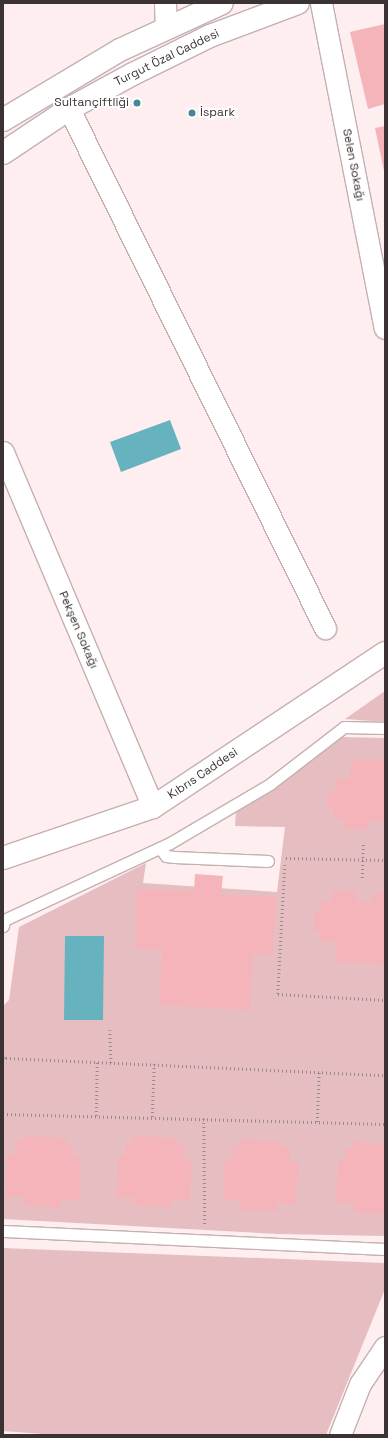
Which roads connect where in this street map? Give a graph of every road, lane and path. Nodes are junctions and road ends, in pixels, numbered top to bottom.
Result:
1 (166, 3) edge
2 (222, 3) edge
3 (298, 3) edge
4 (321, 3) edge
5 (166, 28) junction
6 (69, 109) junction
7 (3, 120) edge
8 (3, 153) edge
9 (385, 328) edge
10 (3, 452) edge
11 (324, 628) dead end
12 (385, 654) edge
13 (385, 728) edge
14 (153, 808) junction
15 (363, 843) dead end
16 (160, 848) junction
17 (3, 858) edge
18 (363, 859) junction
19 (385, 860) edge
20 (268, 862) dead end
21 (362, 878) dead end
22 (3, 926) edge
23 (385, 1000) edge
24 (110, 1030) dead end
25 (3, 1054) edge
26 (97, 1062) junction
27 (111, 1063) junction
28 (154, 1064) junction
29 (319, 1072) junction
30 (385, 1075) edge
31 (3, 1114) edge
32 (96, 1116) junction
33 (152, 1118) junction
34 (204, 1119) junction
35 (317, 1122) junction
36 (385, 1124) edge
37 (3, 1231) edge
38 (205, 1241) junction
39 (385, 1250) edge
40 (385, 1347) edge
41 (340, 1435) edge

1 - 5 street
2 - 5 main road
3 - 6 main road, Turgut Özal Caddesi
4 - 9 street, Selen Sokağı
5 - 7 main road
6 - 8 main road, Turgut Özal Caddesi
6 - 11 street
10 - 14 street, Pekşen Sokağı
12 - 14 main road, Kıbrıs Caddesi
13 - 16 lane
14 - 17 main road, Kıbrıs Caddesi
15 - 18 path
16 - 20 lane
16 - 22 lane
18 - 19 path
18 - 21 path
18 - 23 path
24 - 27 path
25 - 26 path
26 - 27 path
26 - 32 path
27 - 28 path
28 - 29 path
28 - 33 path
29 - 30 path
29 - 35 path
31 - 32 path
32 - 33 path
33 - 34 path
34 - 35 path
34 - 38 path
35 - 36 path
37 - 38 lane
38 - 39 lane
40 - 41 street

